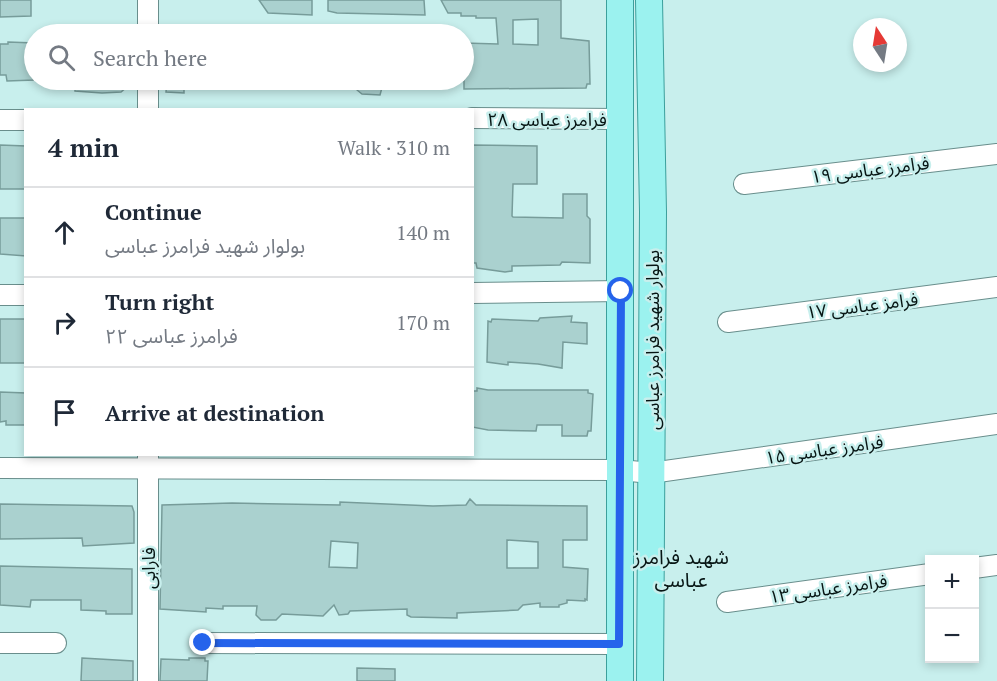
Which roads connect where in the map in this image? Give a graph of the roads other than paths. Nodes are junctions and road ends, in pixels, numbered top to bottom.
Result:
1 (148, 0) edge
2 (620, 0) edge
3 (649, 0) edge
4 (148, 24) edge
5 (148, 90) edge
6 (148, 108) edge
7 (474, 118) edge
8 (621, 119) junction
9 (0, 120) edge
10 (24, 120) edge
11 (997, 154) edge
12 (744, 184) dead end
13 (997, 287) edge
14 (621, 291) junction
15 (474, 293) edge
16 (0, 295) edge
17 (24, 295) edge
18 (728, 322) dead end
19 (997, 424) edge
20 (148, 461) edge
21 (0, 468) edge
22 (620, 470) junction
23 (651, 473) junction
24 (997, 565) edge
25 (979, 567) edge
26 (925, 575) edge
27 (727, 602) dead end
28 (0, 643) edge
29 (56, 643) dead end
30 (203, 643) dead end
31 (619, 644) junction
32 (147, 681) edge
33 (620, 681) edge
34 (650, 681) edge

1 - 4 street
2 - 8 main road, بولوار شهید فرامرز عباسی
3 - 23 main road, بولوار شهید فرامرز عباسی
5 - 6 street
7 - 8 street, فرامرز عباسی ۲۸
8 - 14 main road, بولوار شهید فرامرز عباسی
9 - 10 street
11 - 12 street, فرامرز عباسی ۱۹
13 - 18 street, فرامز عباسی ۱۷
14 - 15 street
14 - 22 main road, بولوار شهید فرامرز عباسی
16 - 17 street
19 - 23 street, فرامرز عباسی ۱۵
20 - 21 street, فرامرز عباسی ۱۵
20 - 22 street, فرامرز عباسی ۱۵
20 - 32 street, فارابی
22 - 23 street, فرامرز عباسی ۱۵
22 - 31 main road, بولوار شهید فرامرز عباسی
23 - 34 main road, بولوار شهید فرامرز عباسی
24 - 25 street
26 - 27 street, فرامرز عباسی ۱۳
28 - 29 street
30 - 31 street
31 - 33 main road, بولوار شهید فرامرز عباسی

